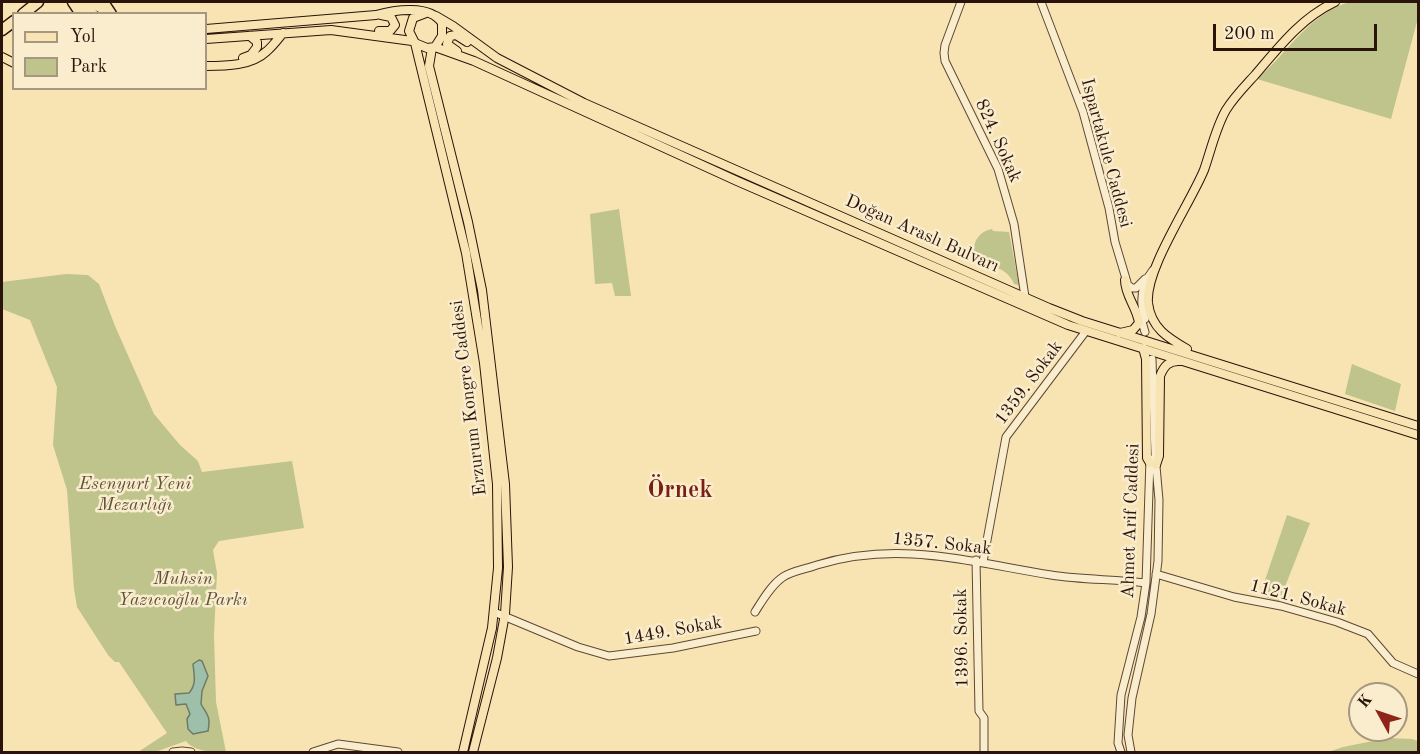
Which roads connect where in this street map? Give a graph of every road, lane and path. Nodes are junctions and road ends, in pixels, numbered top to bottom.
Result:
1 (39, 2) edge
2 (74, 2) edge
3 (89, 2) edge
4 (961, 2) edge
5 (1041, 2) edge
6 (1335, 2) edge
7 (26, 12) edge
8 (91, 12) edge
9 (106, 12) edge
10 (426, 13) junction
11 (376, 15) junction
12 (436, 16) junction
13 (207, 29) edge
14 (331, 30) junction
15 (283, 33) junction
16 (207, 39) edge
17 (254, 39) junction
18 (414, 42) junction
19 (434, 47) junction
20 (268, 50) junction
21 (497, 58) junction
22 (474, 61) junction
23 (207, 64) edge
24 (207, 64) edge
25 (1152, 271) junction
26 (1127, 282) junction
27 (1025, 297) junction
28 (1086, 331) junction
29 (1120, 333) junction
30 (1143, 348) junction
31 (1200, 357) junction
32 (1150, 359) dead end
33 (1184, 361) junction
34 (1419, 426) edge
35 (1419, 435) edge
36 (1153, 464) junction
37 (1159, 500) junction
38 (1149, 501) junction
39 (980, 561) junction
40 (1156, 574) junction
41 (1146, 583) junction
42 (494, 612) junction
43 (755, 612) dead end
44 (505, 614) junction
45 (756, 631) dead end
46 (1132, 650) junction
47 (1141, 662) junction
48 (1419, 674) edge
49 (173, 753) edge
50 (191, 753) edge
51 (313, 753) edge
52 (398, 753) edge
53 (463, 753) edge
54 (473, 753) edge
55 (984, 753) edge
56 (1121, 753) edge
57 (1131, 753) edge

1 - 7 highway
2 - 8 main road
3 - 9 main road
4 - 27 street, 824. Sokak
5 - 26 street, Ispartakule Caddesi
6 - 25 main road
10 - 11 main road
10 - 12 main road
10 - 18 main road
11 - 13 main road
11 - 14 main road
12 - 19 main road
12 - 21 main road, Doğan Araslı Bulvarı
14 - 15 main road
14 - 18 main road
15 - 17 main road
15 - 20 main road
16 - 17 main road
17 - 20 main road
17 - 23 main road
18 - 19 main road
18 - 42 main road, Erzurum Kongre Caddesi
19 - 22 main road, Doğan Araslı Bulvarı
19 - 44 main road, Erzurum Kongre Caddesi
20 - 24 main road
21 - 22 main road
21 - 27 main road, Doğan Araslı Bulvarı
22 - 28 main road, Doğan Araslı Bulvarı
25 - 26 street
25 - 26 street, Ispartakule Caddesi
25 - 31 main road
26 - 29 main road
27 - 29 main road, Doğan Araslı Bulvarı
28 - 30 main road, Doğan Araslı Bulvarı
28 - 39 street, 1359. Sokak
29 - 31 main road, Doğan Araslı Bulvarı
30 - 33 main road, Doğan Araslı Bulvarı
30 - 36 main road
31 - 34 main road, Doğan Araslı Bulvarı
32 - 36 street, Ahmet Arif Caddesi
33 - 35 main road, Doğan Araslı Bulvarı
33 - 36 main road
36 - 37 street, Ahmet Arif Caddesi
36 - 38 street, Ahmet Arif Caddesi
37 - 38 street
37 - 40 street, Ahmet Arif Caddesi
38 - 41 street, Ahmet Arif Caddesi
39 - 41 street, 1357. Sokak
39 - 43 street, 1357. Sokak
39 - 55 street, 1396. Sokak
40 - 47 street, Ahmet Arif Caddesi
40 - 48 street, 1121. Sokak
41 - 46 street, Ahmet Arif Caddesi
42 - 44 street, 1449. Sokak
42 - 53 main road, Erzurum Kongre Caddesi
44 - 45 street, 1449. Sokak
44 - 54 main road, Erzurum Kongre Caddesi
46 - 47 street
46 - 56 street, Ahmet Arif Caddesi
47 - 57 street, Ahmet Arif Caddesi
49 - 50 street
51 - 52 street

